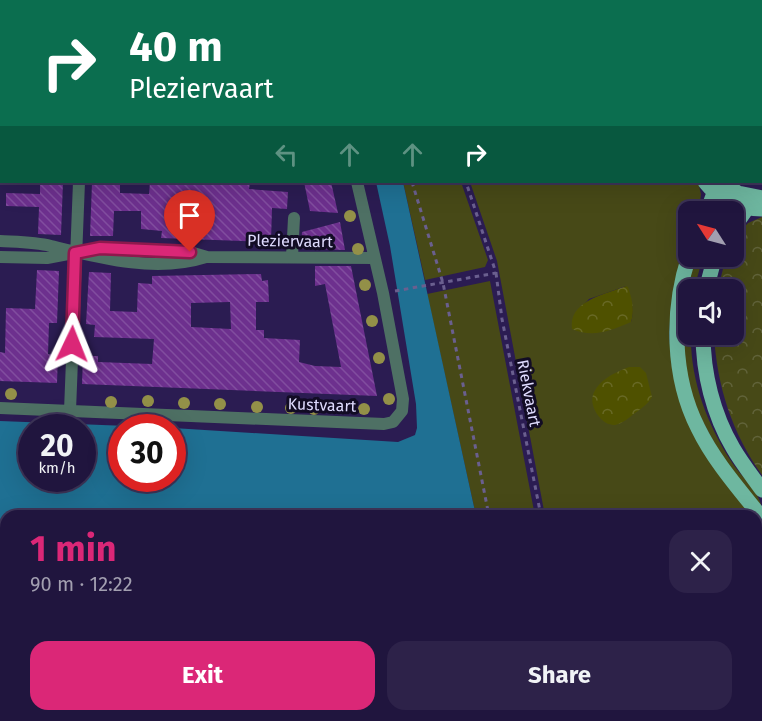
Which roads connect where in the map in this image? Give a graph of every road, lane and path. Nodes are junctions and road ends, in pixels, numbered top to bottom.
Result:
1 (79, 183) edge
2 (357, 183) edge
3 (412, 183) edge
4 (466, 183) edge
5 (714, 185) edge
6 (762, 198) edge
7 (710, 201) edge
8 (738, 201) edge
9 (744, 205) edge
10 (294, 218) dead end
11 (0, 241) edge
12 (75, 253) junction
13 (0, 257) edge
14 (292, 257) junction
15 (374, 258) junction
16 (686, 267) edge
17 (496, 273) junction
18 (443, 283) junction
19 (392, 292) dead end
20 (704, 345) edge
21 (0, 408) edge
22 (70, 411) junction
23 (762, 490) edge
24 (488, 510) edge
25 (540, 510) edge
26 (756, 510) edge

1 - 12 street
2 - 15 street, Kustvaart
3 - 18 path
4 - 17 path, Riekvaart
5 - 7 main road
5 - 8 main road
6 - 9 main road
10 - 14 street
11 - 12 street, Pleziervaart
12 - 13 street, Pleziervaart
12 - 14 street, Pleziervaart
12 - 22 street
14 - 15 street, Pleziervaart
15 - 22 street, Kustvaart
16 - 26 main road
17 - 18 path
17 - 25 path, Riekvaart
18 - 19 path
18 - 24 path
20 - 23 main road
21 - 22 street, Kustvaart

